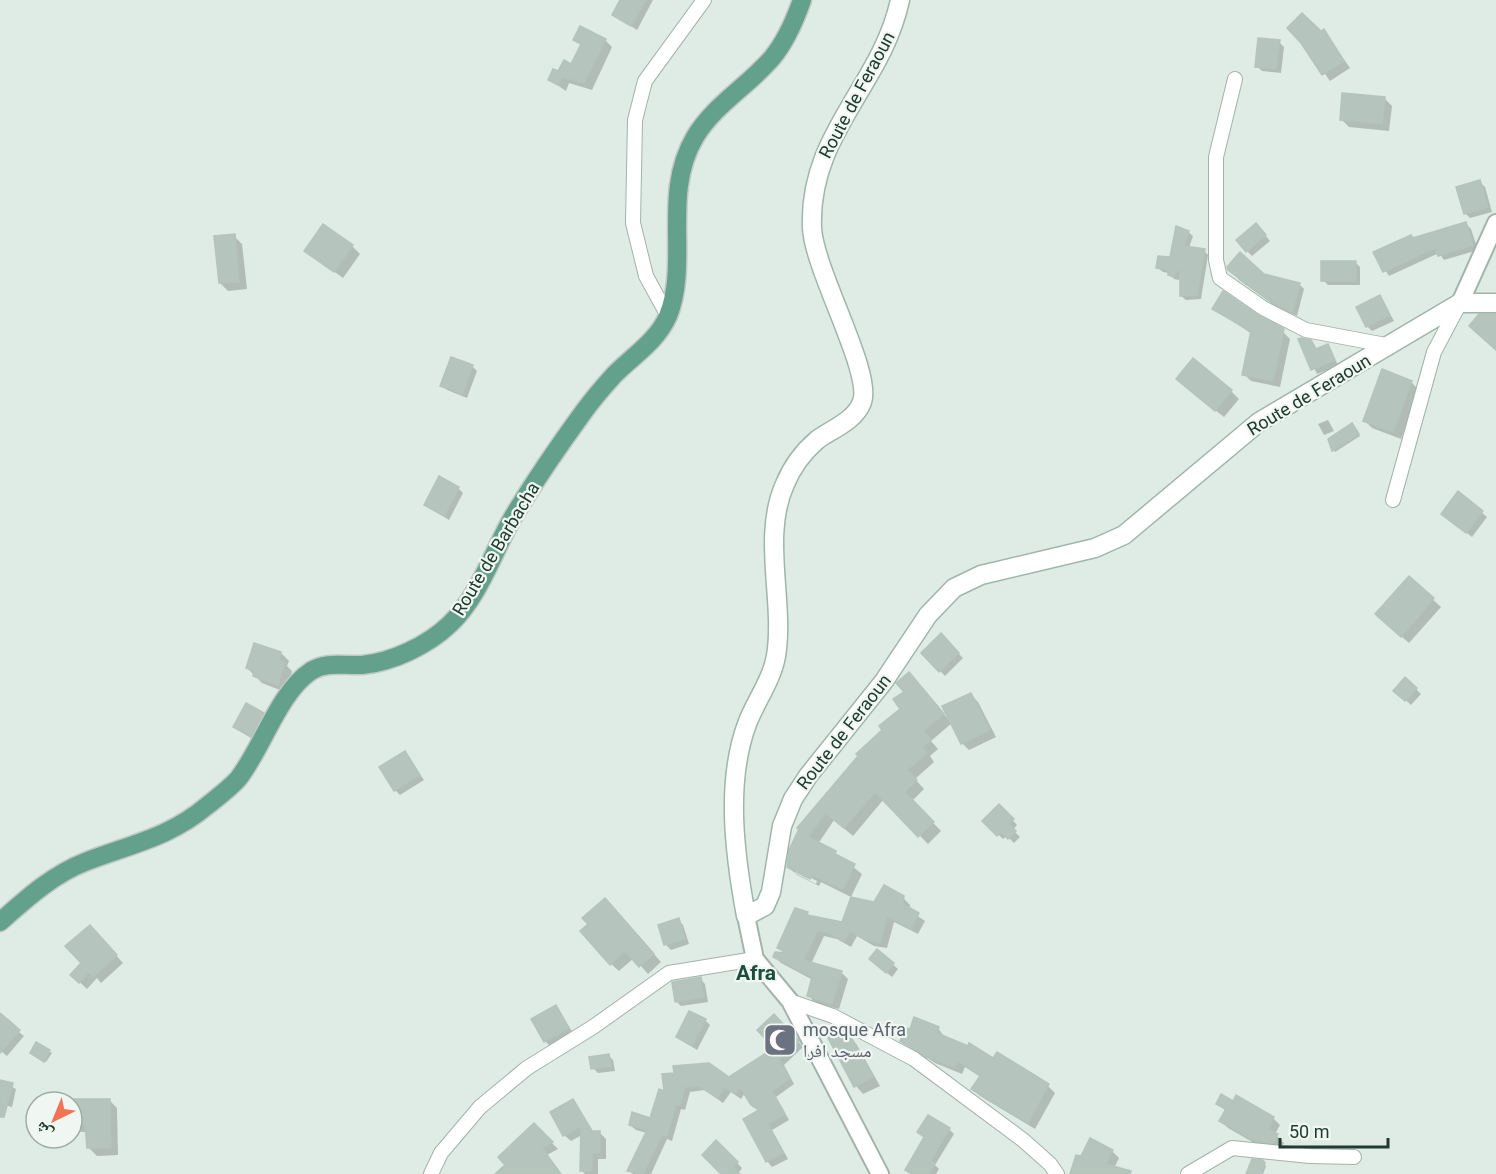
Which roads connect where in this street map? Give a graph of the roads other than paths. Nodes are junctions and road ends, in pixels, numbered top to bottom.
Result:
1 (704, 0) edge
2 (802, 0) edge
3 (900, 0) edge
4 (1235, 79) dead end
5 (1496, 223) edge
6 (1460, 303) junction
7 (1496, 303) edge
8 (668, 316) junction
9 (1391, 346) junction
10 (1393, 500) dead end
11 (746, 916) junction
12 (0, 922) edge
13 (755, 959) junction
14 (790, 1001) junction
15 (1354, 1157) dead end
16 (430, 1174) edge
17 (880, 1174) edge
18 (1057, 1174) edge
19 (1188, 1174) edge

1 - 8 street
2 - 8 main road, Route de Barbacha
3 - 11 main road, Route de Feraoun
4 - 9 street
5 - 6 street
6 - 7 main road
6 - 9 main road, Route de Feraoun
6 - 10 street
8 - 12 main road, Route de Barbacha
9 - 11 main road, Route de Feraoun
11 - 13 street
13 - 14 street
13 - 16 street
14 - 17 street
14 - 18 street
15 - 19 street

